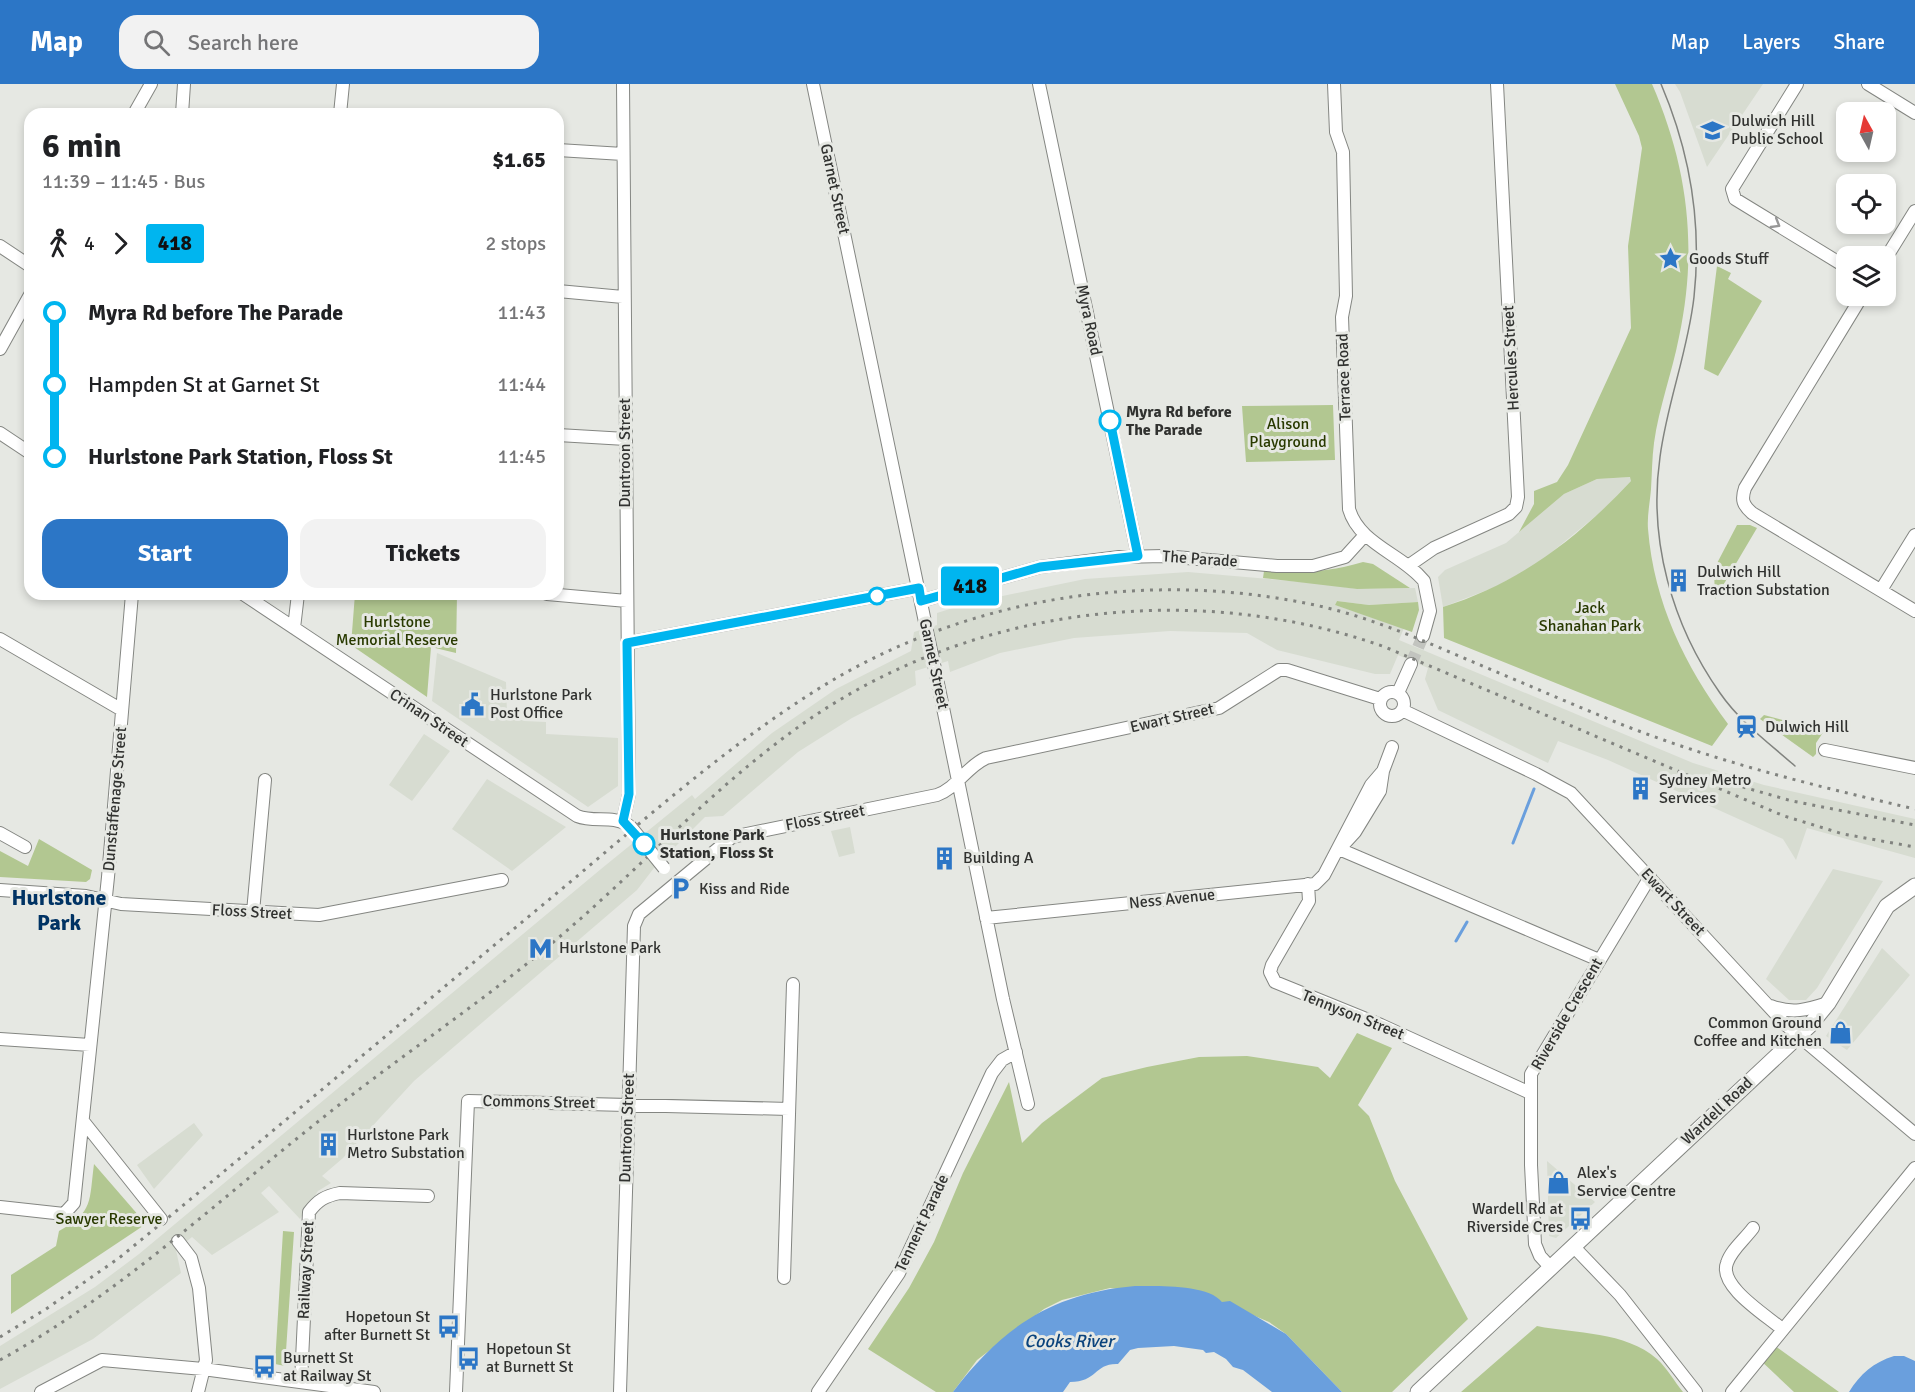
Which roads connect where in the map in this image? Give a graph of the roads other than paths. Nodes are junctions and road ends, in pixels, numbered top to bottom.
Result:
1 (151, 84) edge
2 (343, 84) edge
3 (622, 84) edge
4 (813, 84) edge
5 (1039, 84) edge
6 (1334, 84) edge
7 (1497, 84) edge
8 (1797, 84) edge
9 (1868, 84) edge
10 (183, 85) edge
11 (137, 108) edge
12 (182, 108) edge
13 (341, 108) edge
14 (1915, 113) edge
15 (564, 150) edge
16 (623, 154) junction
17 (1915, 211) edge
18 (1910, 228) edge
19 (0, 246) edge
20 (1896, 246) edge
21 (1836, 261) edge
22 (24, 262) edge
23 (564, 292) edge
24 (623, 297) junction
25 (24, 306) edge
26 (1856, 306) edge
27 (0, 349) edge
28 (0, 433) edge
29 (564, 435) edge
30 (626, 438) junction
31 (24, 449) edge
32 (1915, 535) edge
33 (1365, 536) junction
34 (1138, 556) junction
35 (1408, 566) junction
36 (919, 588) junction
37 (1881, 590) junction
38 (564, 595) edge
39 (132, 600) edge
40 (252, 600) edge
41 (297, 600) edge
42 (627, 601) junction
43 (921, 601) junction
44 (1915, 611) edge
45 (294, 628) junction
46 (1423, 636) tunnel mouth
47 (0, 639) edge
48 (627, 643) junction
49 (1411, 664) tunnel mouth
50 (1398, 693) junction
51 (1380, 699) junction
52 (123, 710) junction
53 (1402, 710) junction
54 (1392, 747) dead end
55 (1825, 750) dead end
56 (1915, 768) edge
57 (958, 779) junction
58 (266, 780) dead end
59 (626, 824) junction
60 (0, 833) edge
61 (25, 847) dead end
62 (1339, 849) junction
63 (1650, 877) junction
64 (502, 880) dead end
65 (676, 883) junction
66 (1308, 884) junction
67 (1915, 886) edge
68 (0, 890) edge
69 (105, 901) junction
70 (253, 912) junction
71 (986, 918) junction
72 (1599, 960) junction
73 (793, 984) dead end
74 (1828, 1002) junction
75 (1767, 1004) junction
76 (1798, 1036) junction
77 (0, 1039) edge
78 (90, 1045) junction
79 (1016, 1052) junction
80 (1530, 1093) junction
81 (628, 1104) junction
82 (1028, 1104) dead end
83 (789, 1109) junction
84 (83, 1121) junction
85 (1915, 1134) edge
86 (1915, 1168) edge
87 (428, 1196) dead end
88 (0, 1207) edge
89 (161, 1219) dead end
90 (1753, 1228) dead end
91 (178, 1241) dead end
92 (1573, 1246) junction
93 (1551, 1268) junction
94 (784, 1278) dead end
95 (1782, 1329) junction
96 (203, 1369) junction
97 (301, 1381) junction
98 (41, 1392) edge
99 (198, 1392) edge
100 (374, 1392) edge
101 (456, 1392) edge
102 (620, 1392) edge
103 (818, 1392) edge
104 (1418, 1392) edge
105 (1696, 1392) edge
106 (1732, 1392) edge

1 - 11 street
2 - 13 street
3 - 16 street, Duntroon Street
4 - 36 street, Garnet Street
5 - 34 street, Myra Road
6 - 33 street, Terrace Road
7 - 35 street, Hercules Street
8 -> 21 street
9 - 14 street
10 - 12 street
15 - 16 street
16 - 24 street, Duntroon Street
17 - 18 street
18 - 20 street
19 - 22 street
23 - 24 street
24 - 30 street, Duntroon Street
25 - 27 street
26 - 37 street
28 - 31 street
29 - 30 street
30 - 42 street, Duntroon Street
32 - 37 street
33 - 34 street, The Parade
33 - 35 street, Terrace Road
34 - 43 street, The Parade
35 - 46 street, Terrace Road
36 - 43 street, Garnet Street
36 - 48 street
37 - 44 street
38 - 42 street
39 - 52 street, Dunstaffenage Street
40 - 45 street, Crinan Street
41 - 45 street
42 - 48 street, Duntroon Street
43 - 57 street, Garnet Street, bridge
45 - 59 street, Crinan Street
47 - 52 street
48 - 59 street, Duntroon Street
49 - 50 street
50 - 51 street
50 - 53 street
51 - 53 street
51 - 57 street, Ewart Street
52 - 69 street, Dunstaffenage Street
53 - 63 street, Ewart Street
54 - 62 street
55 - 56 street
57 - 65 street, Floss Street
57 - 71 street, Garnet Street
58 - 70 street
59 - 65 street, bridge
60 - 61 street
62 - 66 street
62 - 72 street
63 - 72 street, Riverside Crescent
63 - 75 street, Ewart Street
64 - 70 street, Floss Street
65 - 81 street, Duntroon Street
66 - 71 street, Ness Avenue
66 - 80 street, Tennyson Street
67 - 74 main road, Wardell Road
68 - 69 street, Floss Street
69 - 70 street, Floss Street
69 - 78 street, Dunstaffenage Street
71 - 79 street, Garnet Street
72 - 80 street, Riverside Crescent
73 - 83 street
74 - 75 street
74 - 76 main road, Wardell Road
75 - 76 street, Ewart Street
76 - 85 street, Ewart Street
76 - 92 main road, Wardell Road
77 - 78 street
78 - 84 street, Dunstaffenage Street
79 - 82 street, Garnet Street
79 - 103 street, Tennent Parade
80 - 93 street, Riverside Crescent
81 - 83 street, Commons Street
81 - 101 street, Commons Street
81 - 102 street, Duntroon Street
83 - 94 street
84 - 88 street, Dunstaffenage Street
84 - 89 street
86 - 95 street
87 - 97 street, Railway Street
90 - 95 street
91 - 96 street
92 - 93 main road, Wardell Road
92 - 105 street
93 - 104 main road, Wardell Road
95 - 106 street
96 - 97 street
96 - 98 street
96 - 99 street
97 - 100 street

